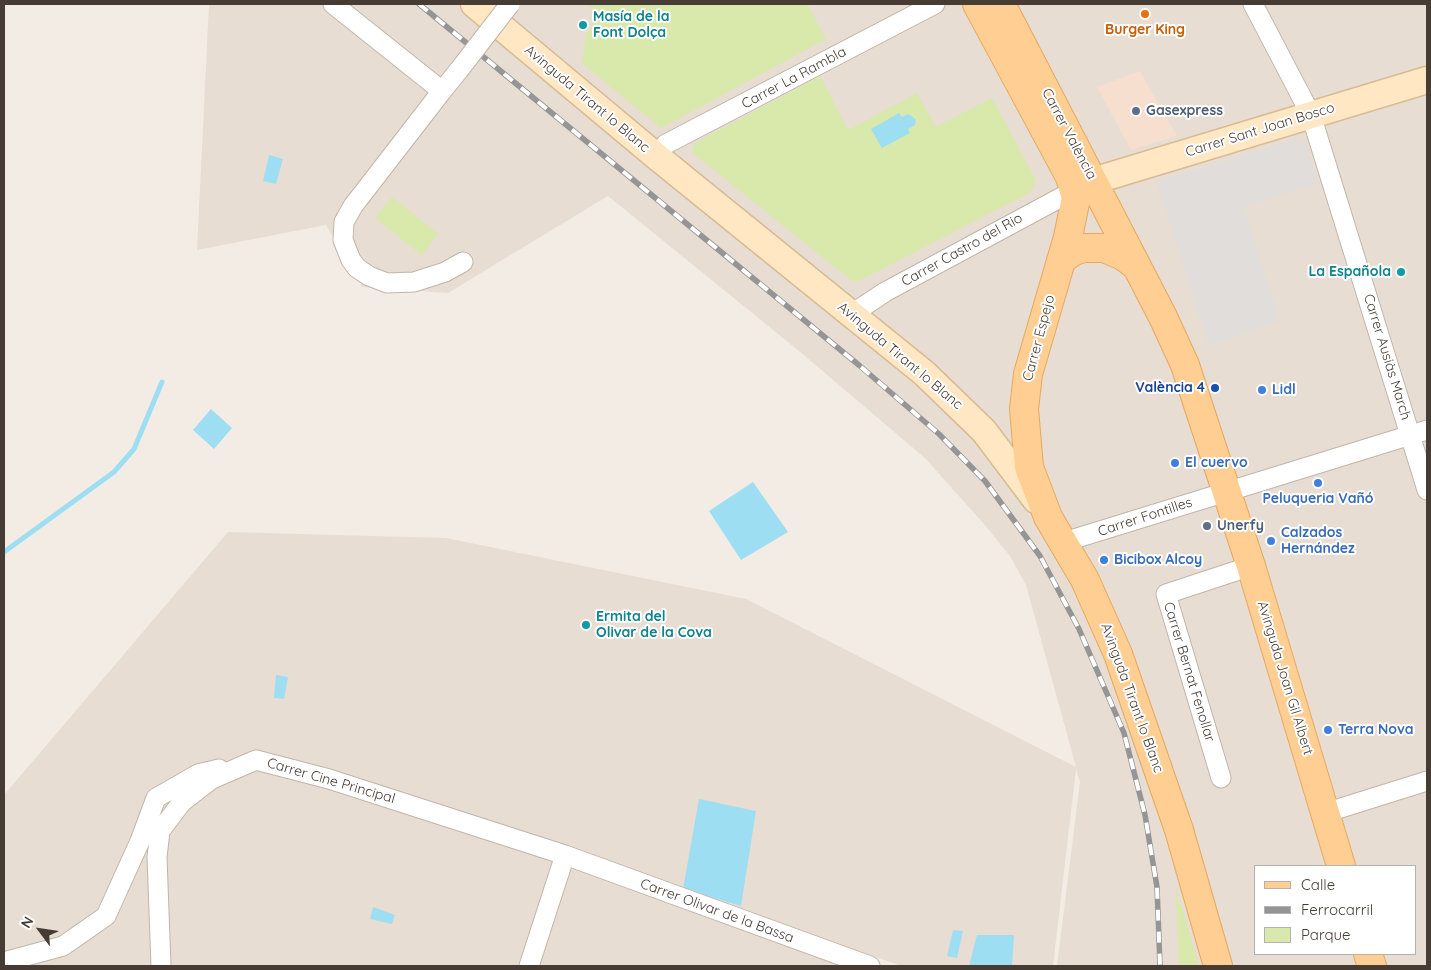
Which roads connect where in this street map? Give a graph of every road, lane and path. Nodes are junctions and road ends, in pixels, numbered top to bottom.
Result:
1 (333, 4) edge
2 (474, 4) edge
3 (510, 4) edge
4 (935, 4) edge
5 (977, 4) edge
6 (1001, 4) edge
7 (1253, 4) edge
8 (1427, 80) edge
9 (442, 91) junction
10 (1311, 115) junction
11 (656, 156) junction
12 (1083, 185) junction
13 (1061, 260) junction
14 (463, 262) dead end
15 (1135, 265) junction
16 (852, 314) junction
17 (1419, 432) edge
18 (1427, 490) edge
19 (1226, 491) junction
20 (1048, 517) junction
21 (1064, 542) junction
22 (1251, 566) junction
23 (256, 760) junction
24 (1221, 778) dead end
25 (1427, 781) edge
26 (1325, 813) junction
27 (565, 855) junction
28 (1342, 865) edge
29 (4, 962) edge
30 (162, 966) edge
31 (529, 966) edge
32 (867, 966) edge
33 (1218, 966) edge

1 - 9 street
2 - 11 street, Avinguda Tirant lo Blanc
3 - 9 street, bridge
4 - 11 street, Carrer La Rambla
5 - 12 main road, Carrer València
6 - 12 main road, Carrer València
7 - 10 street, Carrer Ausiàs March
8 - 10 street, Carrer Sant Joan Bosco
9 - 14 street
10 - 12 street, Carrer Sant Joan Bosco
10 - 17 street, Carrer Ausiàs March
11 - 16 street, Avinguda Tirant lo Blanc
12 - 13 main road, Carrer Espejo
12 - 15 main road, Carrer València
12 - 16 street, Carrer Castro del Rio
13 - 15 main road
13 - 20 main road, Carrer Espejo
15 - 19 main road, Carrer València
16 - 20 street, Avinguda Tirant lo Blanc
17 - 18 street, Carrer Ausiàs March
17 - 19 street, Carrer Fontilles
19 - 21 street, Carrer Fontilles
19 - 22 main road, Avinguda Joan Gil Albert
20 - 21 main road, Avinguda Tirant lo Blanc
21 - 33 main road, Avinguda Tirant lo Blanc
22 - 24 street, Carrer Bernat Fenollar
22 - 26 main road, Avinguda Joan Gil Albert
23 - 27 street, Carrer Cine Principal
23 - 29 street
23 - 30 street, Carrer Cine Principal
25 - 26 street
26 - 28 main road, Avinguda Joan Gil Albert
27 - 31 street
27 - 32 street, Carrer Olivar de la Bassa

